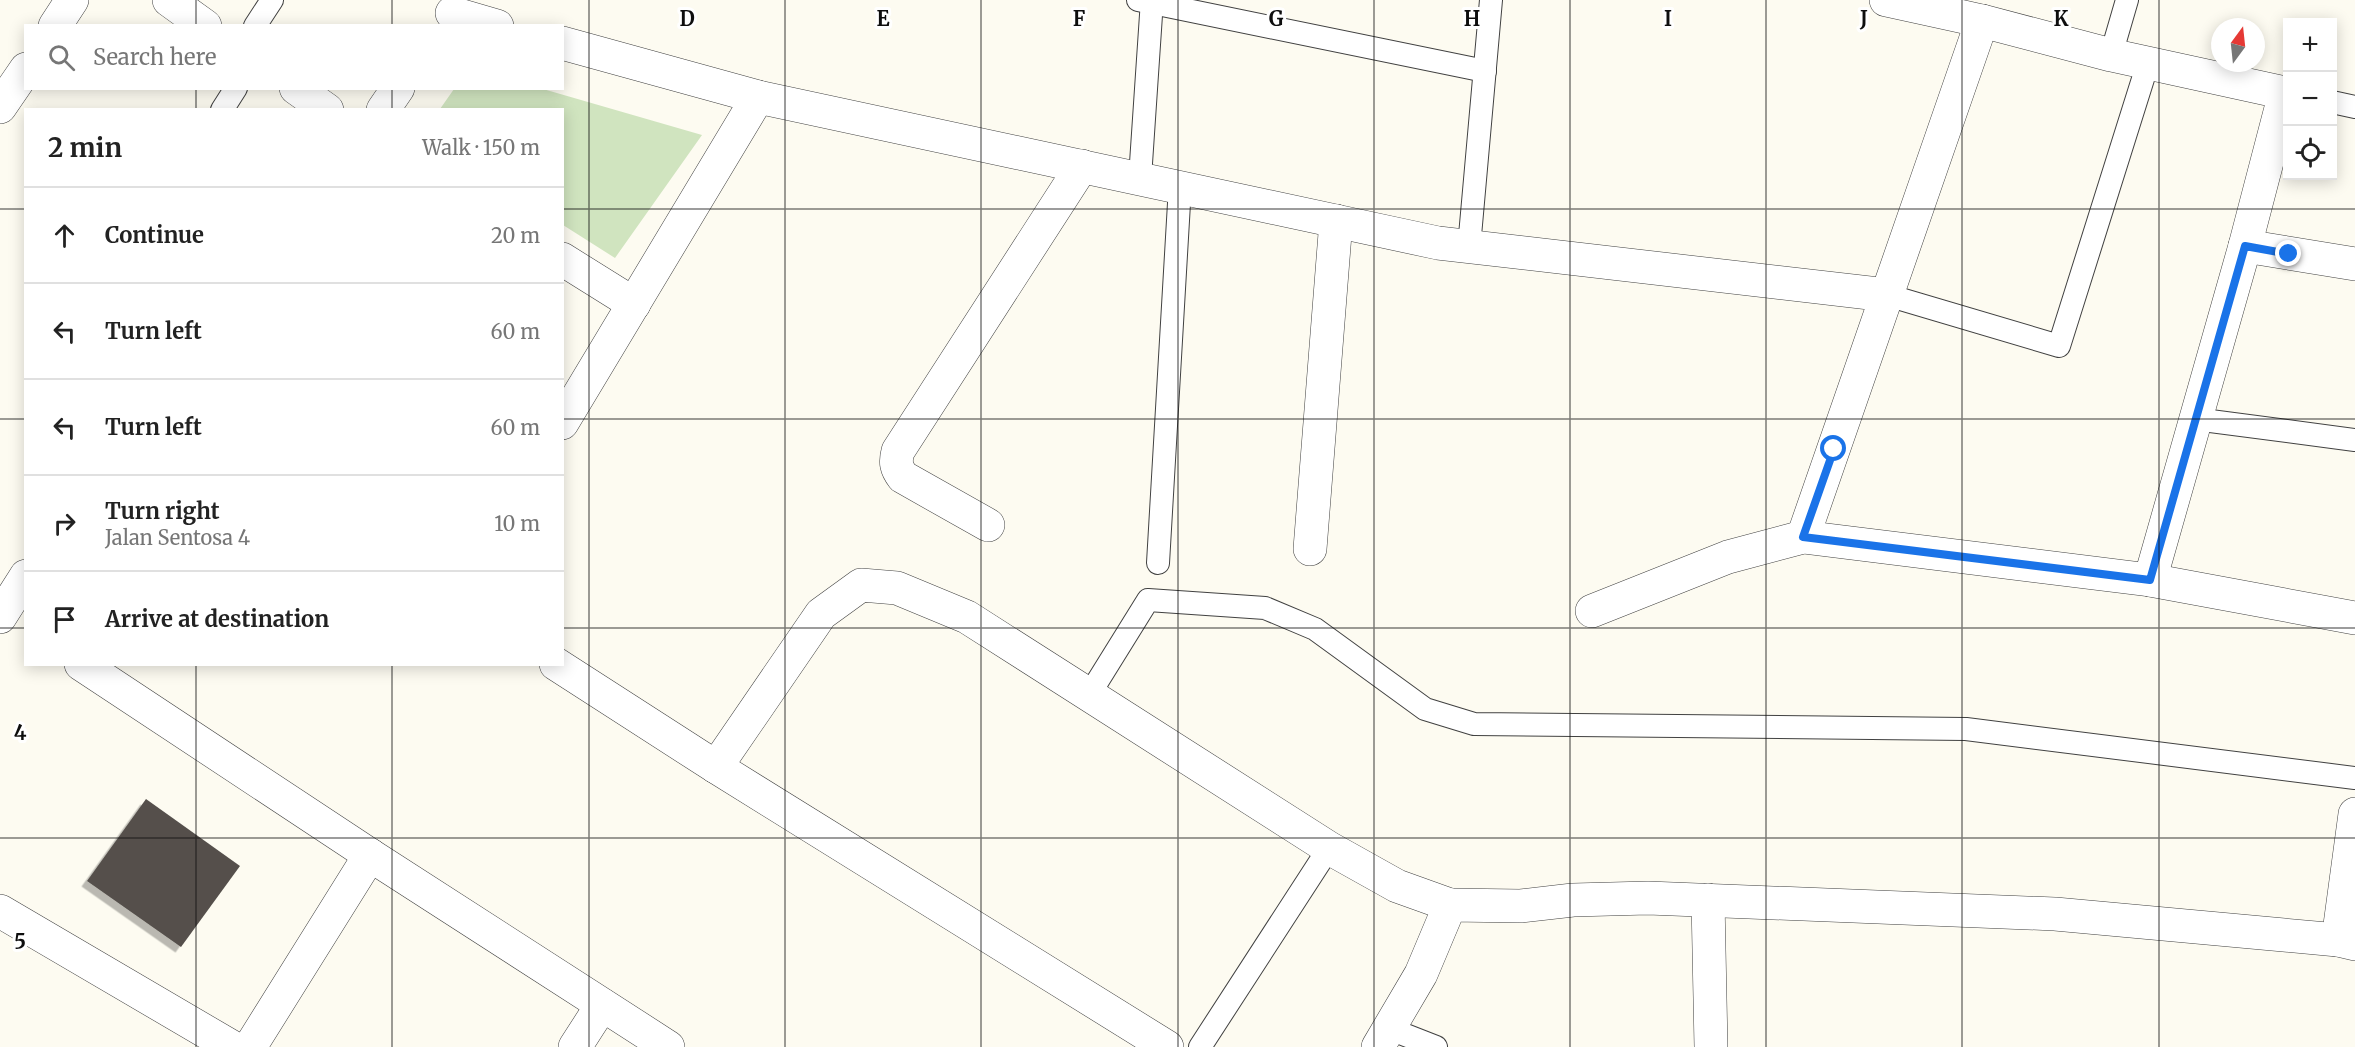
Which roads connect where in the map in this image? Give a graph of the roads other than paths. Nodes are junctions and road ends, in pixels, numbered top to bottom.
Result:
1 (72, 0) edge
2 (169, 0) edge
3 (272, 0) edge
4 (1491, 0) edge
5 (1886, 0) edge
6 (2127, 0) edge
7 (1147, 1) edge
8 (452, 13) edge
9 (1982, 21) junction
10 (56, 24) edge
11 (202, 24) edge
12 (256, 24) edge
13 (490, 24) edge
14 (564, 45) edge
15 (2111, 55) junction
16 (2148, 63) junction
17 (1485, 71) junction
18 (24, 72) edge
19 (235, 90) edge
20 (299, 90) edge
21 (397, 90) edge
22 (2283, 92) edge
23 (758, 97) junction
24 (2337, 103) edge
25 (2283, 104) edge
26 (0, 107) edge
27 (2355, 107) edge
28 (223, 108) edge
29 (324, 108) edge
30 (384, 108) edge
31 (1083, 166) junction
32 (1140, 178) junction
33 (1180, 186) junction
34 (1336, 221) junction
35 (2245, 246) junction
36 (1469, 247) junction
37 (564, 260) edge
38 (2355, 264) edge
39 (1887, 295) junction
40 (634, 304) junction
41 (2195, 419) junction
42 (564, 420) edge
43 (2355, 440) edge
44 (988, 525) dead end
45 (1803, 537) junction
46 (1310, 549) dead end
47 (1158, 563) dead end
48 (2150, 580) junction
49 (24, 581) edge
50 (1592, 611) dead end
51 (2355, 618) edge
52 (9, 620) edge
53 (84, 666) edge
54 (559, 666) edge
55 (1089, 695) junction
56 (716, 767) junction
57 (2355, 778) edge
58 (2355, 814) edge
59 (1329, 848) junction
60 (370, 855) junction
61 (1708, 900) junction
62 (1450, 905) junction
63 (0, 910) edge
64 (2346, 942) edge
65 (602, 1005) junction
66 (1384, 1038) edge
67 (232, 1047) edge
68 (250, 1047) edge
69 (575, 1047) edge
70 (668, 1047) edge
71 (1167, 1047) edge
72 (1200, 1047) edge
73 (1436, 1047) edge
74 (1711, 1047) edge

1 - 10 street
2 - 11 street
3 - 12 lane
4 - 17 lane
5 - 9 street
6 - 15 lane
7 - 17 lane
7 - 32 lane
8 - 13 street
9 - 15 street
9 - 39 street
14 - 23 street
15 - 16 street
16 - 22 street
16 - 39 lane
17 - 36 lane
18 - 26 street
19 - 28 lane
20 - 29 street
21 - 30 street
23 - 31 street
23 - 40 street
24 - 27 lane
25 - 35 street
31 - 32 street
31 - 44 street
32 - 33 street
33 - 34 street
33 - 47 lane
34 - 36 street
34 - 46 street
35 - 38 street
35 - 41 street
36 - 39 street
37 - 40 street
39 - 45 street
40 - 42 street
41 - 43 lane
41 - 48 street
45 - 48 street
45 - 50 street
48 - 51 street
49 - 52 street
53 - 60 street
54 - 56 street
55 - 56 street
55 - 57 lane
55 - 59 street
56 - 71 street
58 - 64 street
59 - 62 street
59 - 72 lane
60 - 65 street
60 - 68 street
61 - 62 street
61 - 64 street
61 - 74 street
62 - 66 street
63 - 67 street
65 - 69 street
65 - 70 street
66 - 73 lane

